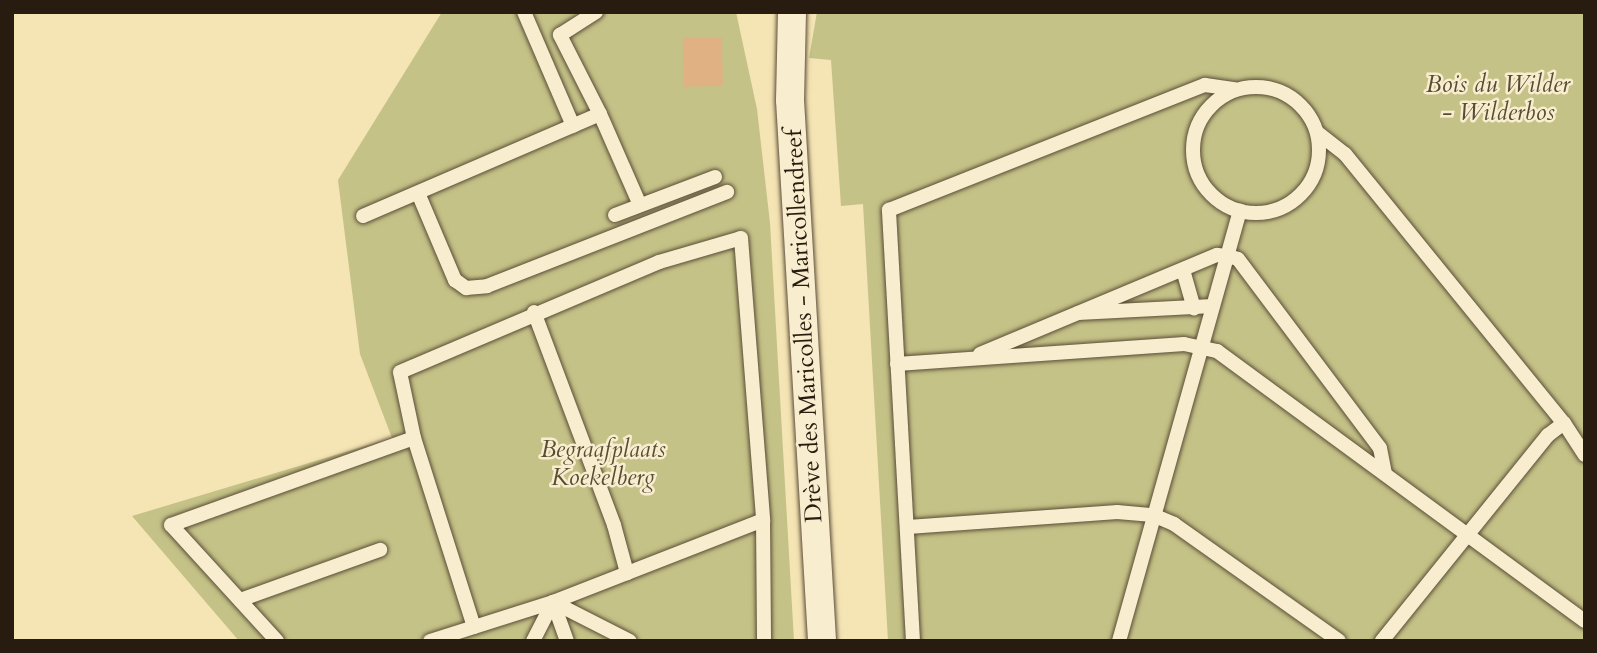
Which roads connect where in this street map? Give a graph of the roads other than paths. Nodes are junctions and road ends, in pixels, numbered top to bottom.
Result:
1 (524, 12) edge
2 (596, 12) edge
3 (792, 12) edge
4 (1235, 89) junction
5 (600, 114) junction
6 (573, 127) junction
7 (1318, 133) junction
8 (715, 177) dead end
9 (418, 192) junction
10 (727, 192) dead end
11 (640, 205) junction
12 (1240, 211) junction
13 (615, 215) dead end
14 (363, 216) dead end
15 (1227, 256) junction
16 (1184, 270) junction
17 (1213, 306) junction
18 (1194, 307) junction
19 (534, 312) junction
20 (1073, 313) junction
21 (1201, 346) junction
22 (979, 355) junction
23 (897, 364) junction
24 (1564, 423) junction
25 (414, 438) junction
26 (1585, 455) edge
27 (1385, 473) junction
28 (1153, 514) junction
29 (764, 520) junction
30 (908, 527) junction
31 (1471, 535) junction
32 (380, 550) dead end
33 (626, 573) junction
34 (240, 600) junction
35 (553, 602) junction
36 (1585, 621) edge
37 (474, 627) junction
38 (277, 641) edge
39 (430, 641) edge
40 (533, 641) edge
41 (567, 641) edge
42 (630, 641) edge
43 (764, 641) edge
44 (822, 641) edge
45 (913, 641) edge
46 (1119, 641) edge
47 (1339, 641) edge
48 (1382, 641) edge

1 - 6 lane
2 - 5 lane
3 - 44 street, Drève des Maricolles - Maricollendreef
4 - 7 lane
4 - 12 lane
4 - 23 lane
5 - 6 lane
5 - 11 lane
6 - 9 lane
7 - 12 lane
7 - 24 lane
8 - 11 lane
9 - 10 lane
9 - 14 lane
11 - 13 lane
12 - 15 lane
15 - 16 lane
15 - 17 lane
15 - 27 lane
16 - 18 lane
16 - 20 lane
17 - 18 lane
17 - 21 lane
18 - 20 lane
19 - 25 lane
19 - 29 lane
19 - 33 lane
20 - 22 lane
21 - 22 lane
21 - 27 lane
21 - 28 lane
22 - 23 lane
23 - 30 lane
24 - 26 lane
24 - 31 lane
25 - 34 lane
25 - 37 lane
27 - 31 lane
28 - 30 lane
28 - 46 lane
28 - 47 lane
29 - 33 lane
29 - 43 lane
30 - 45 lane
31 - 36 lane
31 - 48 lane
32 - 34 lane
33 - 35 lane
34 - 38 lane
35 - 37 lane
35 - 40 lane
35 - 41 lane
35 - 42 lane
37 - 39 lane

